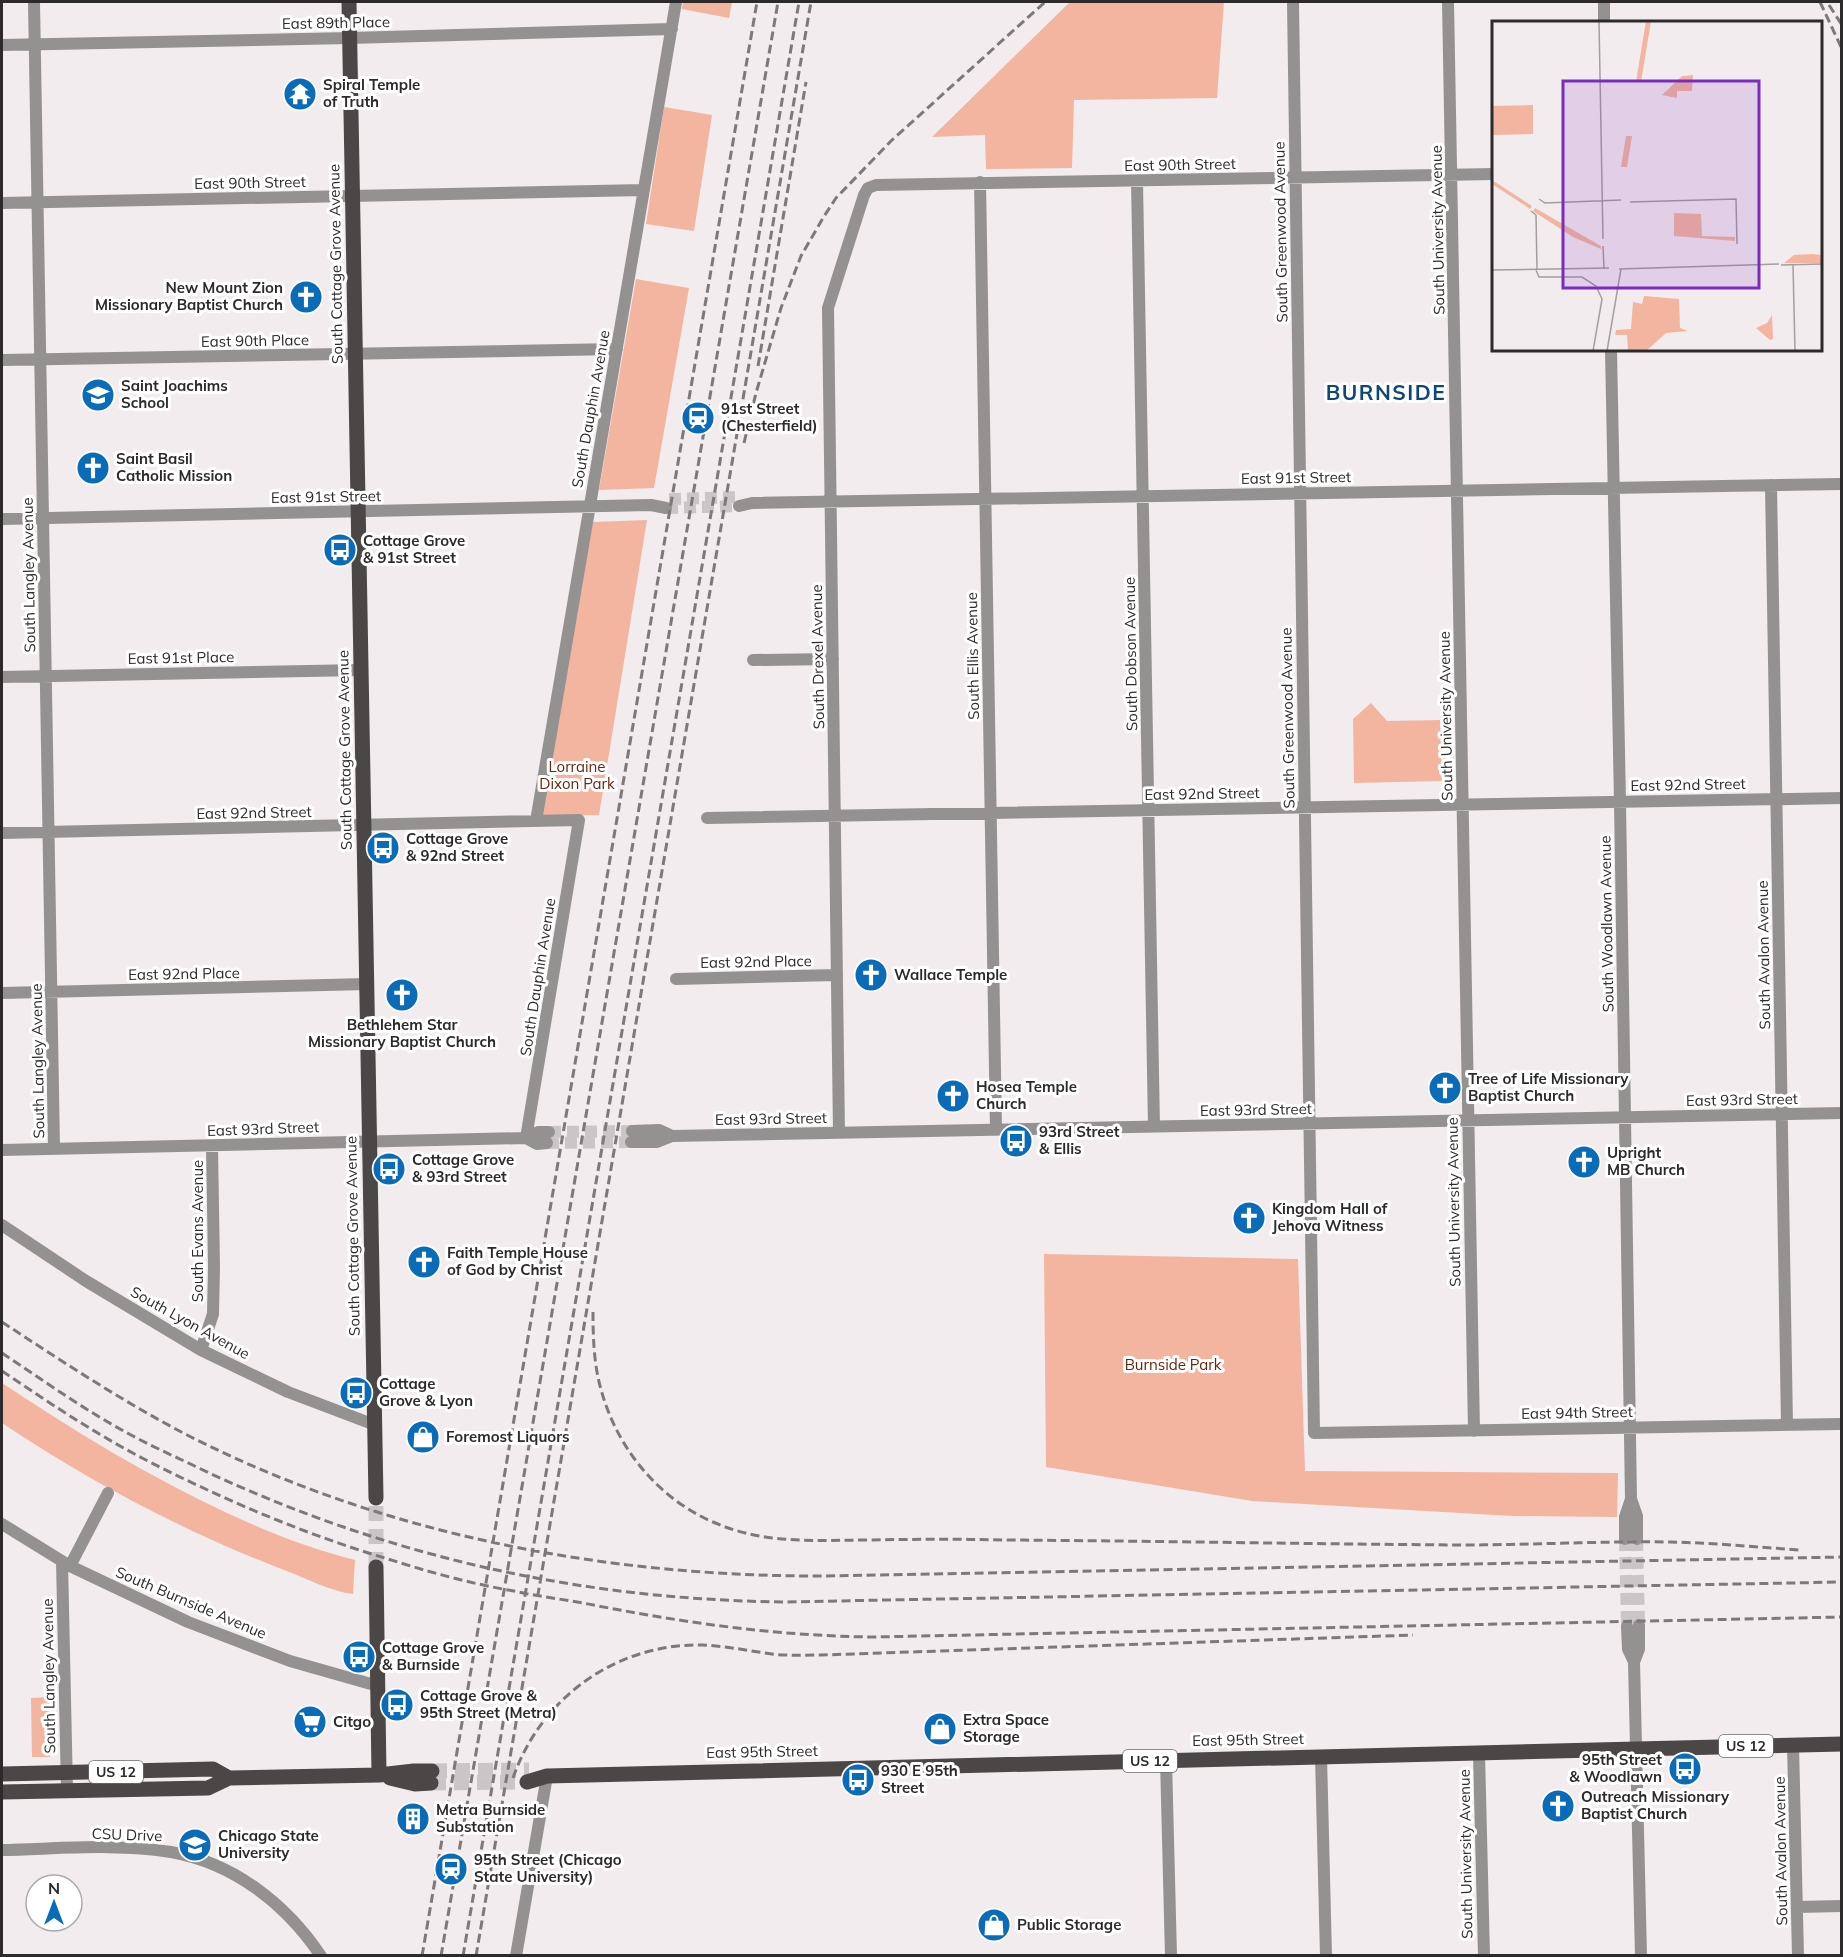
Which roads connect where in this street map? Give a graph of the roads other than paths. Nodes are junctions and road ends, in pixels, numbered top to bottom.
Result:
1 (34, 2) edge
2 (350, 2) edge
3 (676, 2) edge
4 (1293, 2) edge
5 (1448, 2) edge
6 (1604, 2) edge
7 (1604, 21) edge
8 (672, 29) junction
9 (350, 38) junction
10 (34, 44) junction
11 (2, 45) edge
12 (1492, 174) edge
13 (1452, 175) junction
14 (1296, 177) junction
15 (1137, 181) junction
16 (980, 182) junction
17 (868, 188) joint
18 (644, 190) junction
19 (353, 196) junction
20 (37, 202) junction
21 (2, 203) edge
22 (617, 349) junction
23 (1611, 351) edge
24 (356, 354) junction
25 (40, 359) junction
26 (2, 360) edge
27 (1842, 484) edge
28 (1771, 485) junction
29 (1614, 488) junction
30 (1457, 490) junction
31 (1300, 493) junction
32 (1143, 496) junction
33 (985, 499) junction
34 (831, 501) junction
35 (744, 502) tunnel mouth
36 (667, 503) tunnel mouth
37 (590, 507) junction
38 (358, 512) junction
39 (43, 518) junction
40 (2, 519) edge
41 (833, 659) junction
42 (753, 660) dead end
43 (362, 670) junction
44 (46, 676) junction
45 (2, 677) edge
46 (1842, 798) edge
47 (1776, 799) junction
48 (1620, 802) junction
49 (1463, 805) junction
50 (1305, 807) junction
51 (1148, 810) junction
52 (991, 813) junction
53 (835, 816) junction
54 (706, 818) dead end
55 (579, 820) joint
56 (536, 821) junction
57 (364, 825) junction
58 (48, 832) junction
59 (2, 833) edge
60 (837, 975) junction
61 (676, 978) dead end
62 (367, 984) junction
63 (51, 992) junction
64 (2, 993) edge
65 (1842, 1113) edge
66 (1782, 1114) junction
67 (1626, 1118) junction
68 (1468, 1121) junction
69 (1309, 1124) junction
70 (1154, 1127) junction
71 (996, 1130) junction
72 (839, 1132) junction
73 (632, 1136) tunnel mouth
74 (526, 1138) junction
75 (548, 1138) tunnel mouth
76 (370, 1142) junction
77 (212, 1146) junction
78 (54, 1149) junction
79 (2, 1150) edge
80 (2, 1225) edge
81 (201, 1350) junction
82 (1842, 1424) edge
83 (375, 1425) junction
84 (1787, 1425) junction
85 (1629, 1427) junction
86 (1474, 1431) junction
87 (1314, 1433) joint
88 (108, 1493) dead end
89 (376, 1498) tunnel mouth
90 (2, 1524) edge
91 (1631, 1539) tunnel mouth
92 (66, 1564) junction
93 (376, 1567) tunnel mouth
94 (1633, 1625) tunnel mouth
95 (378, 1686) junction
96 (1842, 1744) edge
97 (1793, 1745) junction
98 (1636, 1749) junction
99 (1479, 1753) junction
100 (1321, 1756) junction
101 (1166, 1760) junction
102 (66, 1773) junction
103 (2, 1774) edge
104 (379, 1775) junction
105 (528, 1776) tunnel mouth
106 (547, 1776) junction
107 (432, 1777) tunnel mouth
108 (229, 1778) junction
109 (67, 1790) junction
110 (2, 1792) edge
111 (2, 1850) edge
112 (1842, 1906) edge
113 (1797, 1907) junction
114 (321, 1956) edge
115 (516, 1956) edge
116 (1171, 1956) edge
117 (1326, 1956) edge
118 (1484, 1956) edge
119 (1641, 1956) edge
120 (1798, 1956) edge

1 - 10 street, South Langley Avenue
2 - 9 main road, South Cottage Grove Avenue
3 - 8 street, South Dauphin Avenue
4 - 14 street, South Greenwood Avenue
5 - 13 street, South University Avenue
6 - 7 street
8 - 9 street, East 89th Place
8 - 18 street, South Dauphin Avenue
9 - 10 street, East 89th Place
9 - 19 main road, South Cottage Grove Avenue
10 - 11 street, East 89th Place
10 - 20 street, South Langley Avenue
12 - 13 street, East 90th Street
13 - 14 street, East 90th Street
13 - 30 street, South University Avenue
14 - 15 street, East 90th Street
14 - 31 street, South Greenwood Avenue
15 - 16 street, East 90th Street
15 - 32 street, South Dobson Avenue
16 - 17 street, East 90th Street
16 - 33 street, South Ellis Avenue
17 - 34 street, South Drexel Avenue
18 - 19 street, East 90th Street
18 - 22 street, South Dauphin Avenue
19 - 20 street, East 90th Street
19 - 24 main road, South Cottage Grove Avenue
20 - 21 street, East 90th Street
20 - 25 street, South Langley Avenue
22 - 24 street, East 90th Place
22 - 37 street, South Dauphin Avenue
23 - 29 street, South Woodlawn Avenue
24 - 25 street, East 90th Place
24 - 38 main road, South Cottage Grove Avenue
25 - 26 street, East 90th Place
25 - 39 street, South Langley Avenue
27 - 28 street, East 91st Street
28 - 29 street, East 91st Street
28 - 47 street, South Avalon Avenue
29 - 30 street, East 91st Street
29 - 48 street, South Woodlawn Avenue
30 - 31 street, East 91st Street
30 - 49 street, South University Avenue
31 - 32 street, East 91st Street
31 - 50 street, South Greenwood Avenue
32 - 33 street, East 91st Street
32 - 51 street, South Dobson Avenue
33 - 34 street, East 91st Street
33 - 52 street, South Ellis Avenue
34 - 35 street, East 91st Street
34 - 41 street, South Drexel Avenue
36 - 37 street, East 91st Street
37 - 38 street, East 91st Street
37 - 56 street, South Dauphin Avenue
38 - 39 street, East 91st Street
38 - 43 main road, South Cottage Grove Avenue
39 - 40 street, East 91st Street
39 - 44 street, South Langley Avenue
41 - 42 street
41 - 53 street, South Drexel Avenue
43 - 44 street, East 91st Place
43 - 57 main road, South Cottage Grove Avenue
44 - 45 street, East 91st Place
44 - 58 street, South Langley Avenue
46 - 47 street, East 92nd Street
47 - 48 street, East 92nd Street
47 - 66 street, South Avalon Avenue
48 - 49 street, East 92nd Street
48 - 67 street, South Woodlawn Avenue
49 - 50 street, East 92nd Street
49 - 68 street, South University Avenue
50 - 51 street, East 92nd Street
50 - 69 street, South Greenwood Avenue
51 - 52 street, East 92nd Street
51 - 70 street, South Dobson Avenue
52 - 53 street, East 92nd Street
52 - 71 street, South Ellis Avenue
53 - 54 street, East 92nd Street
53 - 60 street, South Drexel Avenue
55 - 56 street, East 92nd Street
55 - 74 street, South Dauphin Avenue
56 - 57 street, East 92nd Street
57 - 58 street, East 92nd Street
57 - 62 main road, South Cottage Grove Avenue
58 - 59 street, East 92nd Street
58 - 63 street, South Langley Avenue
60 - 61 street, East 92nd Place
60 - 72 street, South Drexel Avenue
62 - 63 street, East 92nd Place
62 - 76 main road, South Cottage Grove Avenue
63 - 64 street, East 92nd Place
63 - 78 street, South Langley Avenue
65 - 66 street, East 93rd Street
66 - 67 street, East 93rd Street
66 - 84 street, South Avalon Avenue
67 - 68 street, East 93rd Street
67 - 85 street, South Woodlawn Avenue
68 - 69 street, East 93rd Street
68 - 86 street, South University Avenue
69 - 70 street, East 93rd Street
69 - 87 street, South Greenwood Avenue
70 - 71 street, East 93rd Street
71 - 72 street, East 93rd Street
72 - 73 street, East 93rd Street
74 - 75 street, East 93rd Street
74 - 76 street, East 93rd Street
76 - 77 street, East 93rd Street
76 - 83 main road, South Cottage Grove Avenue
77 - 78 street, East 93rd Street
77 - 81 street, South Evans Avenue
78 - 79 street, East 93rd Street
80 - 81 street, South Lyon Avenue
81 - 83 street, South Lyon Avenue
82 - 84 street, East 94th Street
83 - 89 main road, South Cottage Grove Avenue
84 - 85 street, East 94th Street
85 - 86 street, East 94th Street
85 - 91 street, South Woodlawn Avenue
86 - 87 street, East 94th Street
88 - 92 street, South Langley Avenue
90 - 92 street, South Burnside Avenue
92 - 95 street, South Burnside Avenue
92 - 102 street, South Langley Avenue
93 - 95 main road
94 - 98 street
95 - 104 main road
96 - 97 main road, East 95th Street / US 12
97 - 98 main road, East 95th Street / US 12
97 - 113 street, South Avalon Avenue
98 - 99 main road, East 95th Street / US 12
98 - 119 street
99 - 100 main road, East 95th Street / US 12
99 - 118 street, South University Avenue
100 - 101 main road, East 95th Street / US 12
100 - 117 street
101 - 106 main road, East 95th Street / US 12
101 - 116 street
102 - 103 main road, US 12
102 - 108 main road, US 12
102 - 109 street, South Langley Avenue
104 - 107 main road, US 12
104 - 108 main road, US 12
105 - 106 main road, East 95th Street / US 12
106 - 115 street
108 - 109 main road, US 12
109 - 110 main road, US 12
111 - 114 street, CSU Drive
112 - 113 street
113 - 120 street, South Avalon Avenue

